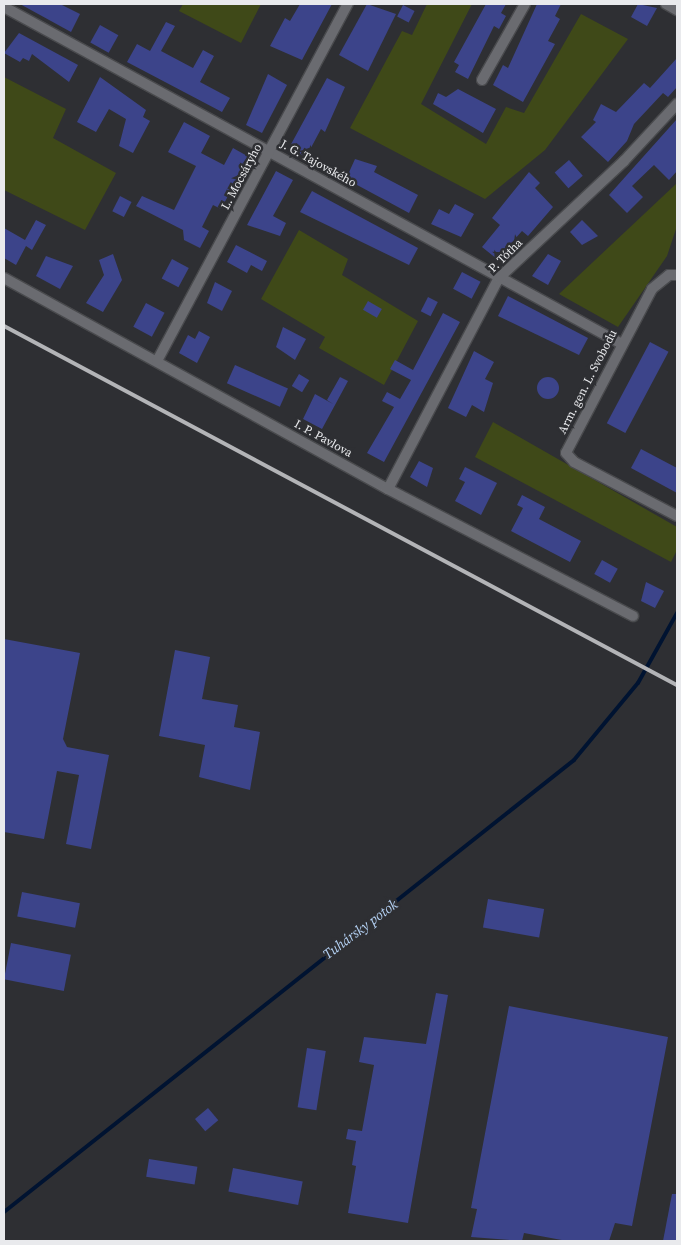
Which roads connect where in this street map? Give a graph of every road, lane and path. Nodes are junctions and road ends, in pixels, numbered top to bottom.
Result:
1 (348, 4) edge
2 (525, 4) edge
3 (666, 4) edge
4 (4, 7) edge
5 (677, 10) edge
6 (482, 80) dead end
7 (677, 104) edge
8 (270, 152) junction
9 (677, 275) edge
10 (4, 278) edge
11 (499, 278) junction
12 (620, 343) junction
13 (158, 361) junction
14 (388, 489) junction
15 (677, 516) edge
16 (633, 616) dead end

1 - 8 street, L. Mocsáryho
2 - 6 street
3 - 5 street
4 - 8 street, J. G. Tajovského
7 - 11 street, P. Tótha
8 - 11 street, J. G. Tajovského
8 - 13 street, L. Mocsáryho
9 - 12 street, Arm. gen. L. Svobodu
10 - 13 street, I. P. Pavlova
11 - 12 street, J. G. Tajovského
11 - 14 street, P. Tótha
12 - 15 street, Arm. gen. L. Svobodu
13 - 14 street, I. P. Pavlova
14 - 16 street, I. P. Pavlova

